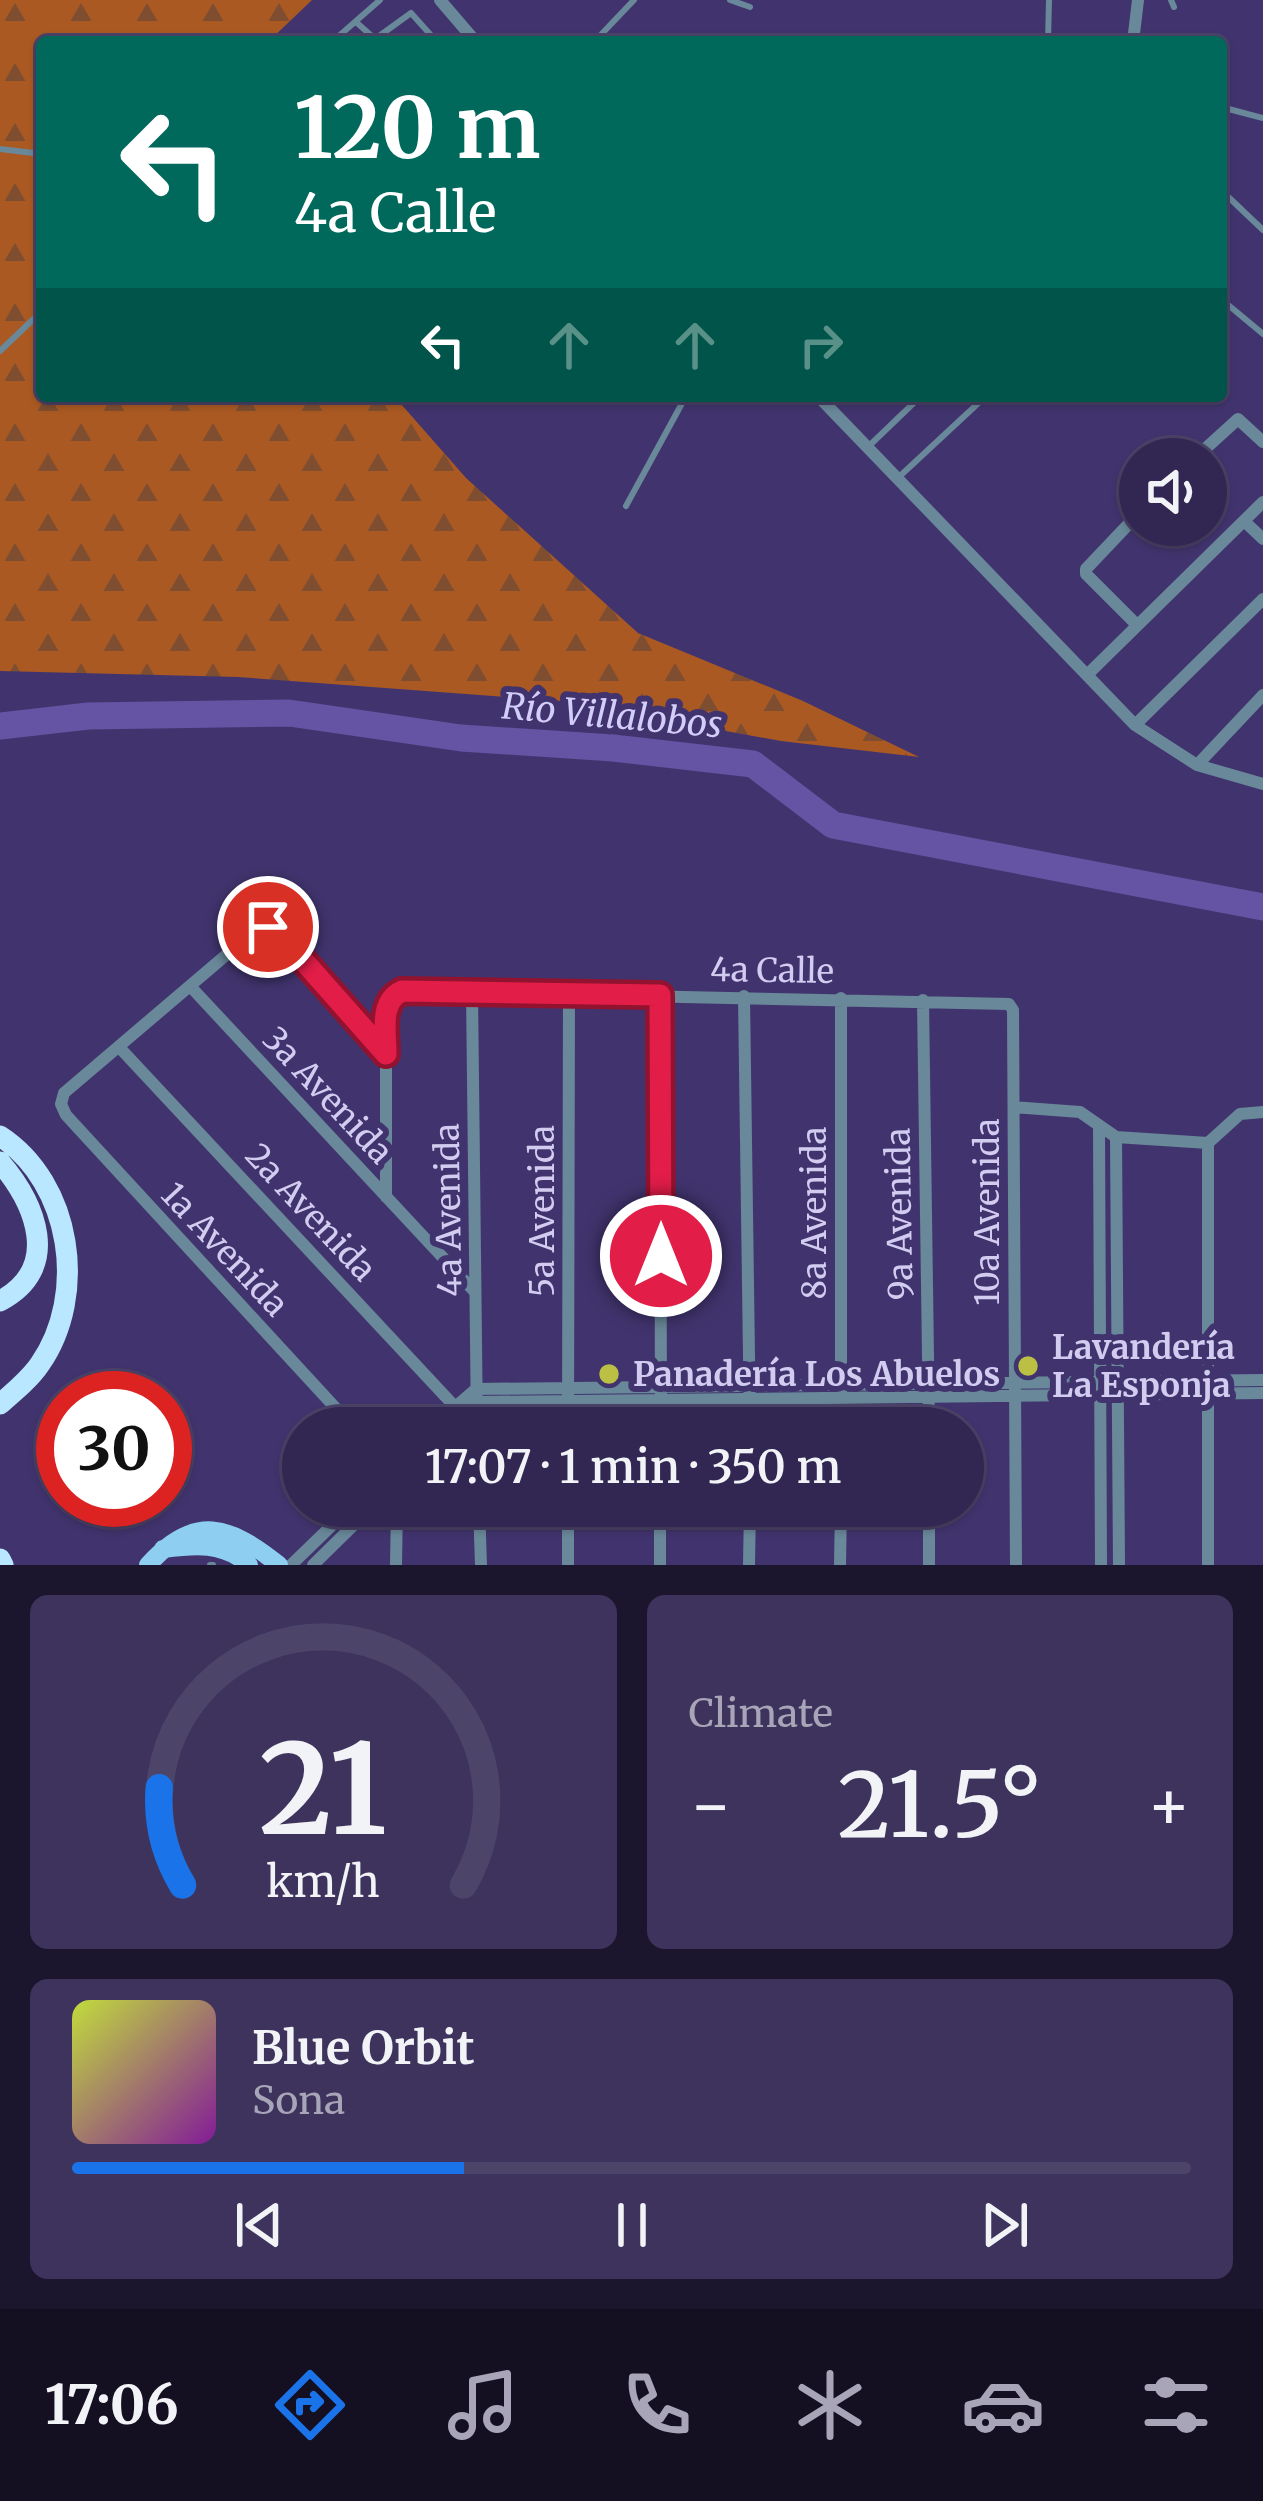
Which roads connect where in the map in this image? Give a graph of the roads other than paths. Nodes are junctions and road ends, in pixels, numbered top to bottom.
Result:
1 (380, 0) edge
2 (440, 0) edge
3 (634, 0) edge
4 (730, 0) edge
5 (1049, 0) edge
6 (1138, 0) edge
7 (750, 7) dead end
8 (356, 22) junction
9 (339, 36) edge
10 (371, 36) edge
11 (382, 36) edge
12 (431, 36) edge
13 (471, 36) edge
14 (600, 36) edge
15 (1048, 36) edge
16 (1134, 36) edge
17 (1227, 109) edge
18 (1263, 118) edge
19 (0, 149) edge
20 (36, 153) edge
21 (1227, 196) edge
22 (1263, 230) edge
23 (1227, 304) edge
24 (36, 316) edge
25 (1263, 334) edge
26 (0, 351) edge
27 (683, 402) edge
28 (824, 402) edge
29 (916, 402) edge
30 (979, 402) edge
31 (1217, 438) edge
32 (1263, 442) edge
33 (867, 447) junction
34 (897, 478) junction
35 (1263, 502) edge
36 (626, 506) dead end
37 (1244, 520) junction
38 (1119, 534) edge
39 (1263, 539) edge
40 (1263, 599) edge
41 (1137, 625) junction
42 (1087, 675) junction
43 (1263, 695) edge
44 (1135, 725) junction
45 (1198, 765) junction
46 (1263, 784) edge
47 (190, 986) junction
48 (472, 992) junction
49 (569, 994) junction
50 (660, 995) junction
51 (744, 996) junction
52 (842, 998) junction
53 (923, 1000) junction
54 (1009, 1004) joint
55 (118, 1047) junction
56 (386, 1054) junction
57 (1014, 1108) junction
58 (1263, 1112) edge
59 (1099, 1128) junction
60 (0, 1136) edge
61 (1116, 1137) junction
62 (1208, 1143) junction
63 (0, 1162) edge
64 (386, 1197) junction
65 (476, 1293) junction
66 (0, 1301) edge
67 (1263, 1380) edge
68 (1205, 1387) junction
69 (1118, 1388) junction
70 (1015, 1389) junction
71 (1099, 1389) junction
72 (928, 1390) junction
73 (841, 1391) junction
74 (750, 1392) junction
75 (1263, 1393) edge
76 (662, 1394) junction
77 (568, 1395) junction
78 (476, 1396) junction
79 (0, 1404) edge
80 (335, 1407) edge
81 (455, 1407) edge
82 (464, 1407) edge
83 (476, 1407) edge
84 (568, 1407) edge
85 (662, 1407) edge
86 (750, 1407) edge
87 (841, 1407) edge
88 (928, 1407) edge
89 (330, 1527) edge
90 (352, 1527) edge
91 (397, 1527) edge
92 (480, 1527) edge
93 (568, 1527) edge
94 (660, 1527) edge
95 (749, 1527) edge
96 (841, 1527) edge
97 (929, 1527) edge
98 (163, 1549) junction
99 (148, 1565) edge
100 (249, 1565) edge
101 (279, 1565) edge
102 (291, 1565) edge
103 (313, 1565) edge
104 (396, 1565) edge
105 (481, 1565) edge
106 (568, 1565) edge
107 (660, 1565) edge
108 (749, 1565) edge
109 (840, 1565) edge
110 (928, 1565) edge
111 (1016, 1565) edge
112 (1101, 1565) edge
113 (1119, 1565) edge
114 (1208, 1565) edge

1 - 8 lane
2 - 13 street
3 - 14 lane
4 - 7 lane
5 - 15 lane
6 - 16 street
8 - 9 lane
8 - 10 lane
11 - 12 lane
17 - 18 lane
19 - 20 lane
21 - 22 lane
23 - 25 lane
24 - 26 lane
27 - 36 lane
28 - 33 street
29 - 33 lane
30 - 34 lane
31 - 32 street
33 - 34 street
34 - 42 street
35 - 37 street
37 - 39 street
37 - 41 street
38 - 41 street
40 - 44 street
41 - 42 street
42 - 44 street
43 - 45 street
44 - 45 street
45 - 46 street
47 - 55 street
47 - 56 street
47 - 64 street, 3a Avenida
48 - 49 street, 4a Calle
48 - 56 street, 4a Calle
48 - 65 street, 4a Avenida
49 - 50 street, 4a Calle
49 - 77 street, 5a Avenida
50 - 51 street, 4a Calle
50 - 76 street
51 - 52 street, 4a Calle
51 - 74 street
52 - 53 street, 4a Calle
52 - 73 street, 8a Avenida
53 - 54 street, 4a Calle
53 - 72 street, 9a Avenida
54 - 57 street, 10a Avenida
55 - 80 street, 1a Avenida
55 - 81 street, 2a Avenida
56 - 64 street
57 - 59 street
57 - 70 street, 10a Avenida
58 - 62 street
59 - 61 street
59 - 71 street
60 - 79 highway
61 - 62 street
61 - 69 street
62 - 68 street
63 - 66 highway
64 - 65 street, 3a Avenida
65 - 78 street, 4a Avenida
67 - 68 street
68 - 69 street
68 - 75 street
68 - 114 street
69 - 71 street
69 - 113 street
70 - 71 street
70 - 72 street
70 - 111 street, 10a Avenida
71 - 112 street
72 - 73 street
72 - 88 street, 9a Avenida
73 - 74 street
73 - 87 street, 8a Avenida
74 - 76 street
74 - 86 street
76 - 77 street
76 - 85 street
77 - 78 street
77 - 84 street, 5a Avenida
78 - 82 street
78 - 83 street, 4a Avenida
89 - 102 street
90 - 103 street
91 - 104 street
92 - 105 street
93 - 106 street
94 - 107 street
95 - 108 street
96 - 109 street
97 - 110 street
98 - 99 main road
98 - 100 main road
98 - 101 main road

